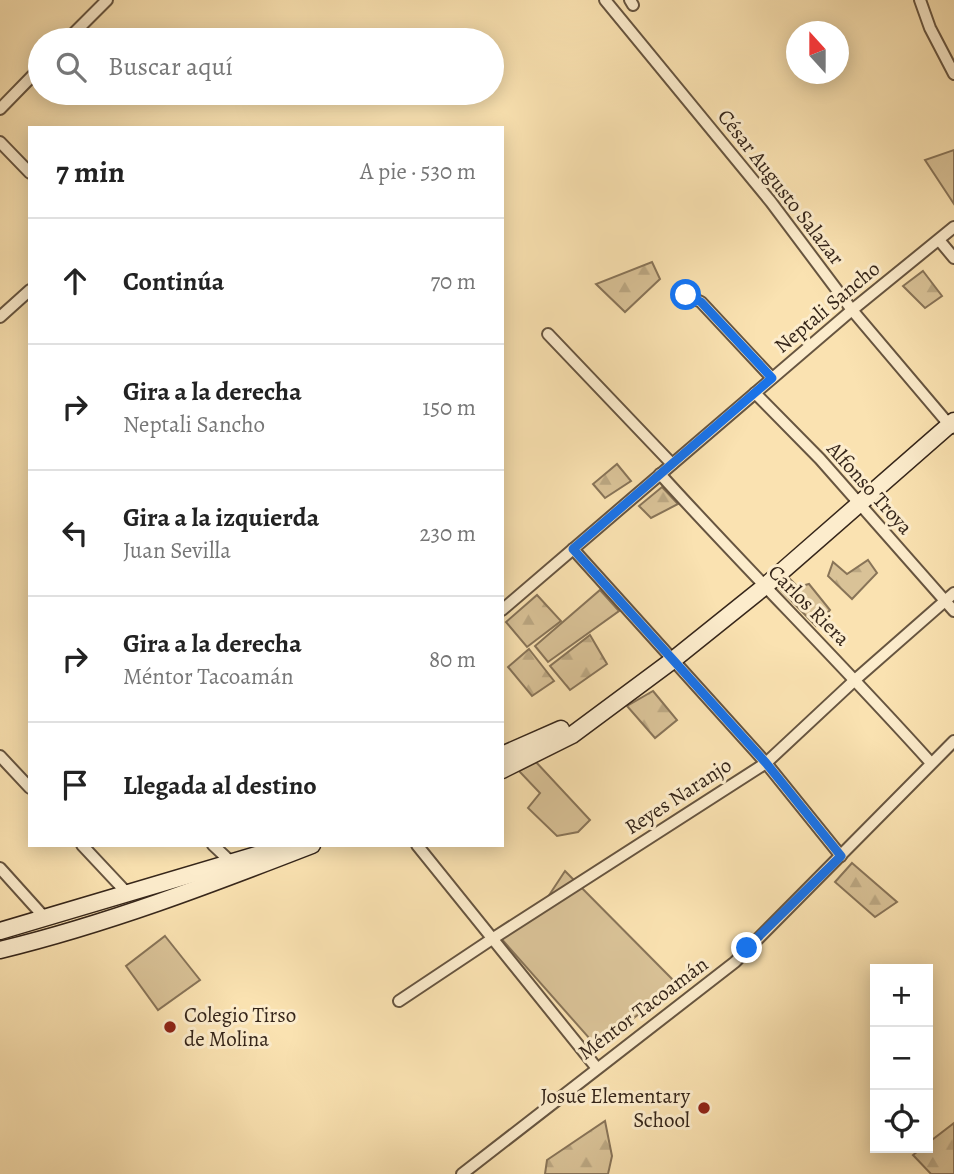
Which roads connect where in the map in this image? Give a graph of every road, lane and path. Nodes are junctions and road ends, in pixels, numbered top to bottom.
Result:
1 (107, 0) edge
2 (605, 0) edge
3 (920, 0) edge
4 (80, 28) edge
5 (954, 74) edge
6 (28, 80) edge
7 (0, 109) edge
8 (0, 142) edge
9 (28, 171) edge
10 (954, 227) edge
11 (939, 240) junction
12 (954, 258) edge
13 (28, 292) edge
14 (686, 295) dead end
15 (852, 310) junction
16 (0, 317) edge
17 (548, 334) dead end
18 (772, 378) junction
19 (755, 393) junction
20 (952, 425) edge
21 (671, 464) junction
22 (660, 474) junction
23 (860, 503) junction
24 (573, 549) junction
25 (764, 587) junction
26 (954, 593) edge
27 (945, 602) junction
28 (504, 607) edge
29 (954, 611) edge
30 (673, 660) junction
31 (856, 679) junction
32 (605, 709) junction
33 (954, 741) edge
34 (504, 754) edge
35 (0, 756) edge
36 (766, 763) junction
37 (931, 763) junction
38 (504, 769) edge
39 (28, 786) edge
40 (84, 847) edge
41 (216, 847) edge
42 (275, 847) edge
43 (307, 847) edge
44 (419, 847) edge
45 (841, 856) junction
46 (231, 863) junction
47 (0, 868) edge
48 (127, 893) junction
49 (44, 918) junction
50 (0, 931) edge
51 (492, 939) junction
52 (0, 950) edge
53 (399, 1001) dead end
54 (596, 1068) junction
55 (462, 1174) edge

1 - 4 street
2 - 15 street, César Augusto Salazar
3 - 5 street
6 - 7 street
8 - 9 street
10 - 11 street, Neptali Sancho
11 - 12 street
11 - 15 street, Neptali Sancho
13 - 16 street
14 - 18 street
15 - 18 street, Neptali Sancho
15 - 20 street, César Augusto Salazar
17 - 21 street
18 - 19 street, Neptali Sancho
19 - 21 street, Neptali Sancho
19 - 23 street, Alfonso Troya
20 - 23 street
21 - 22 street, Neptali Sancho
22 - 24 street, Neptali Sancho
22 - 25 street, Carlos Riera
23 - 25 street
23 - 27 street, Alfonso Troya
24 - 28 street, Neptali Sancho
24 - 30 street
25 - 30 street
25 - 31 street, Carlos Riera
26 - 27 street, Reyes Naranjo
27 - 29 street, Alfonso Troya
27 - 31 street, Reyes Naranjo
30 - 32 street
30 - 36 street
31 - 36 street, Reyes Naranjo
31 - 37 street, Carlos Riera
32 - 34 street
32 - 38 street
33 - 37 street, Méntor Tacoamán
35 - 39 street
36 - 45 street
36 - 51 street, Reyes Naranjo
37 - 45 street, Méntor Tacoamán
40 - 48 street
41 - 46 street
42 - 46 street
43 - 52 street
44 - 51 street
45 - 54 street, Méntor Tacoamán
46 - 48 street
47 - 49 street
48 - 49 street
49 - 50 street
51 - 53 street, Reyes Naranjo
51 - 54 street
54 - 55 street, Méntor Tacoamán

